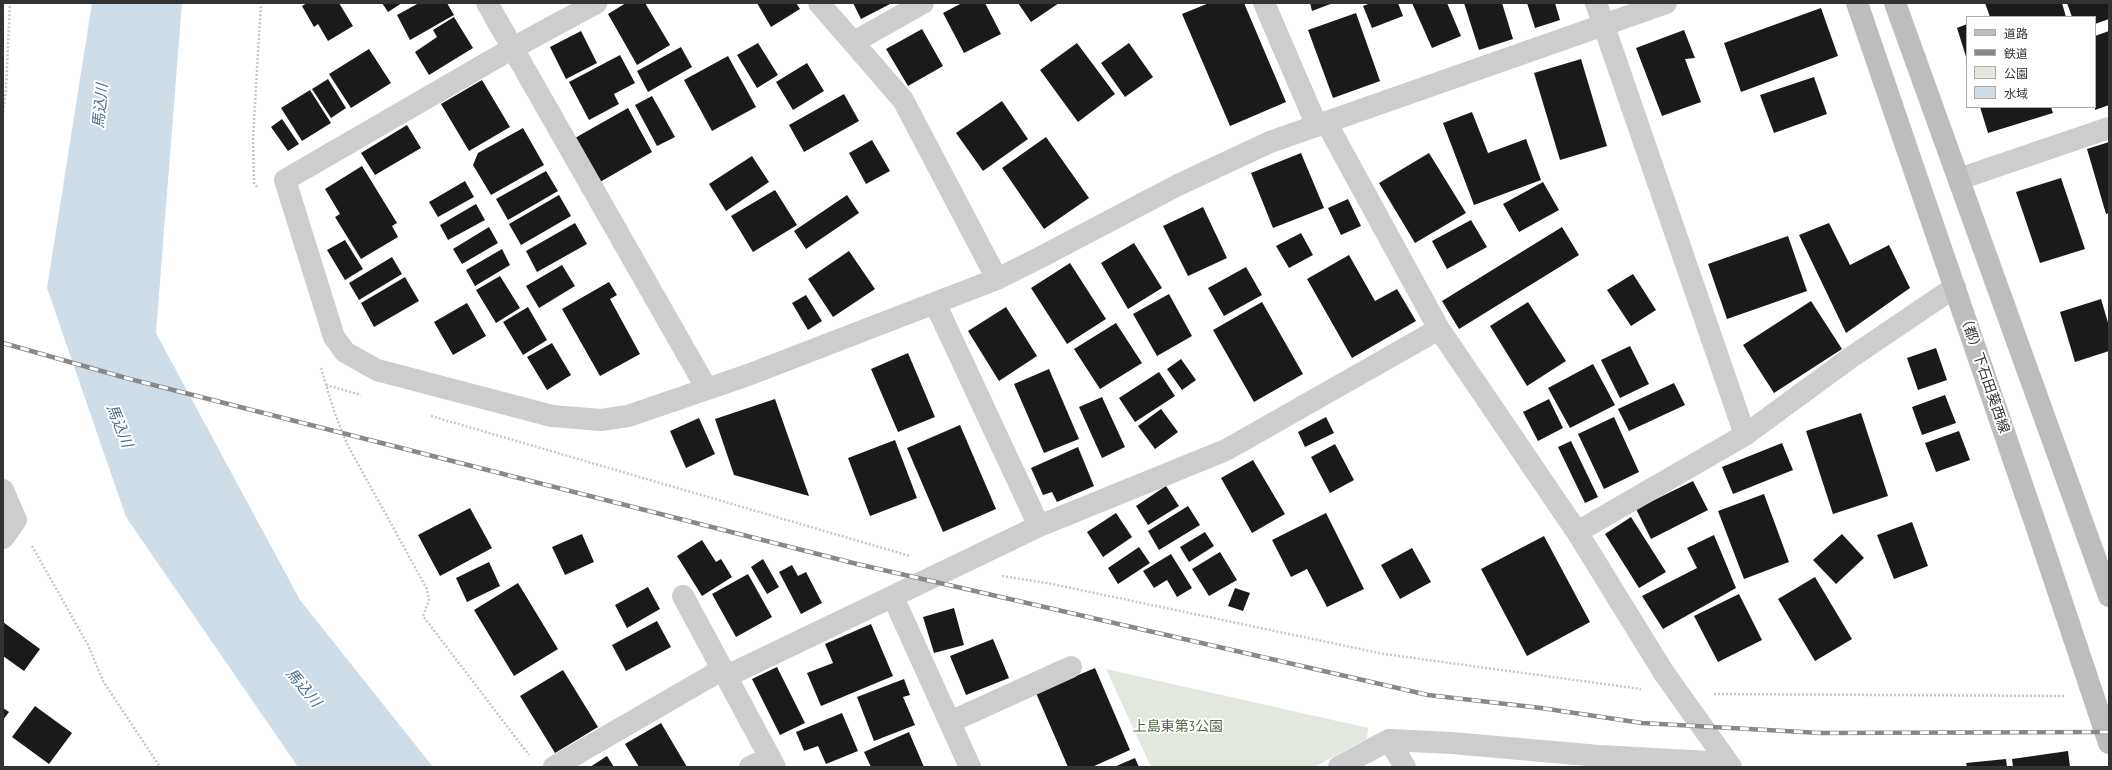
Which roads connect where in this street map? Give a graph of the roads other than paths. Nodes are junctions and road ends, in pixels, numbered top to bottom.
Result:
1 (487, 3) edge
2 (596, 3) edge
3 (819, 3) edge
4 (923, 3) edge
5 (1264, 3) edge
6 (1596, 3) edge
7 (1666, 3) edge
8 (1857, 3) edge
9 (1895, 3) edge
10 (1604, 25) junction
11 (854, 42) junction
12 (513, 48) junction
13 (1321, 124) junction
14 (2109, 128) edge
15 (1958, 179) junction
16 (997, 279) junction
17 (1955, 287) junction
18 (934, 303) junction
19 (1439, 329) junction
20 (707, 389) junction
21 (1745, 435) junction
22 (3, 490) edge
23 (1039, 526) junction
24 (1577, 532) junction
25 (3, 538) edge
26 (683, 596) dead end
27 (893, 596) junction
28 (2109, 596) edge
29 (1071, 667) dead end
30 (725, 672) junction
31 (950, 722) junction
32 (1389, 740) junction
33 (2109, 743) edge
34 (772, 762) edge
35 (543, 764) edge
36 (1729, 765) edge
37 (750, 767) edge
38 (970, 767) edge
39 (1339, 767) edge
40 (1405, 767) edge

1 - 12 street
2 - 12 street
3 - 11 street
4 - 11 street
5 - 13 street
6 - 10 street
7 - 10 street
8 - 17 street, （都）下石田葵西線
9 - 15 street
10 - 13 street
10 - 21 street
11 - 16 street
12 - 20 street
12 - 20 street
13 - 16 street
13 - 19 street
14 - 15 street
15 - 28 street
16 - 18 street
17 - 21 street
17 - 33 street, （都）下石田葵西線
18 - 20 street
18 - 23 street
19 - 23 street
19 - 24 street
21 - 24 street
22 - 25 street
23 - 27 street
24 - 36 street
26 - 30 street
27 - 30 street
27 - 31 street
29 - 31 street
30 - 34 street
30 - 35 street
31 - 38 street
32 - 36 street
32 - 39 street
32 - 40 street
34 - 37 street

